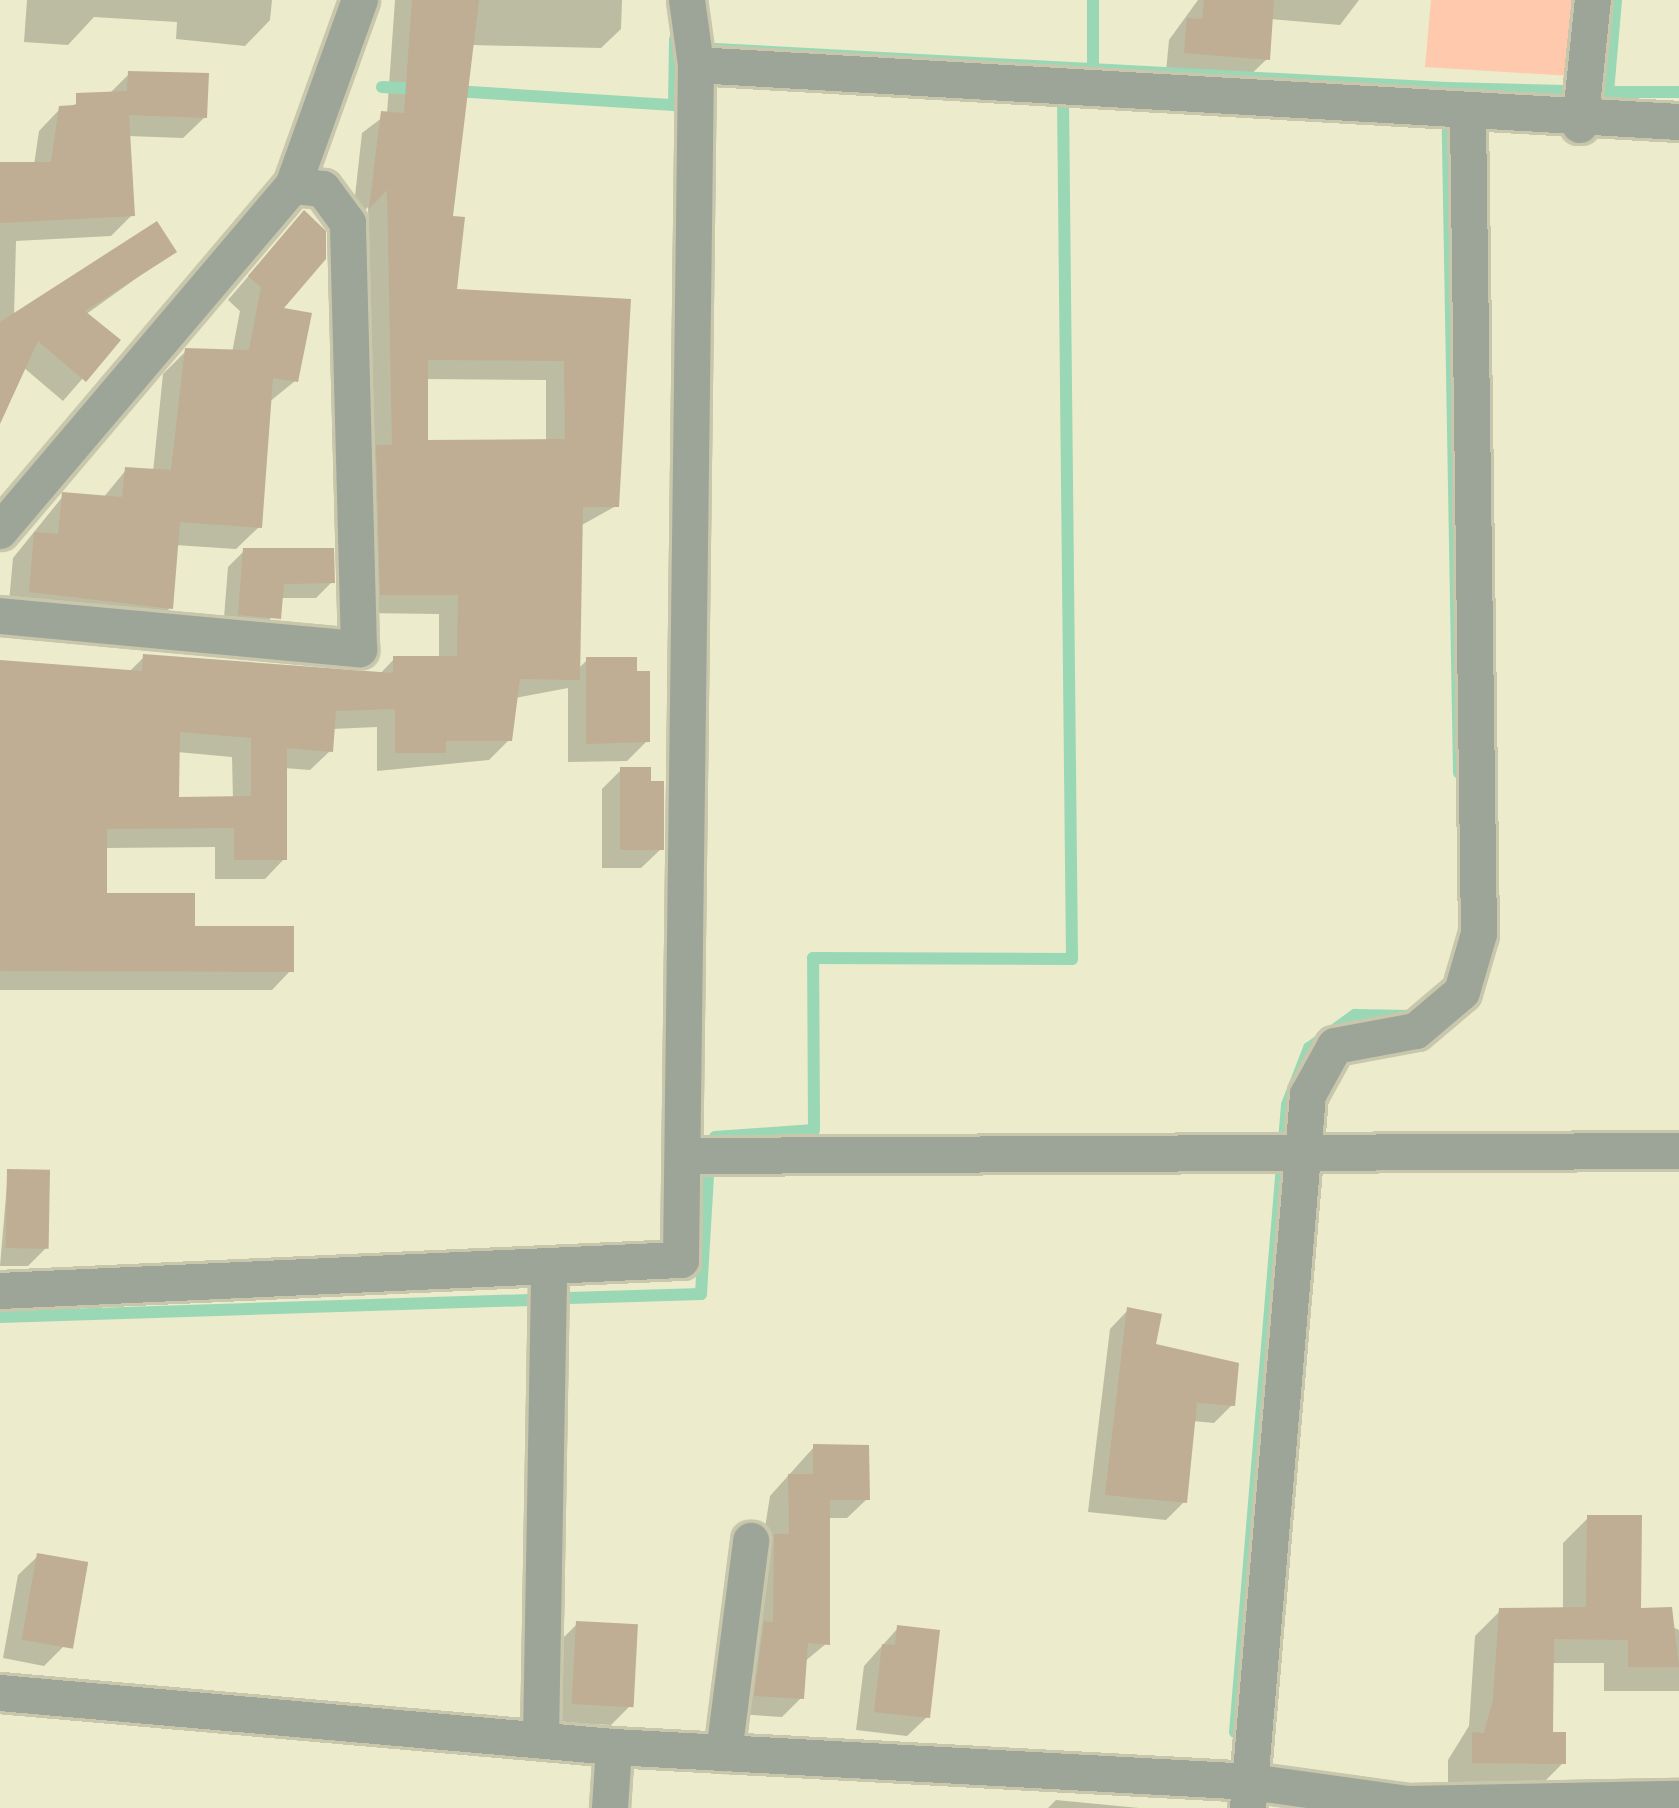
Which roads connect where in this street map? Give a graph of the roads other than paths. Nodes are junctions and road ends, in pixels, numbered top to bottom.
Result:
1 (360, 0) edge
2 (1593, 0) edge
3 (692, 32) edge
4 (1582, 105) junction
5 (1468, 117) junction
6 (1679, 122) edge
7 (293, 186) junction
8 (0, 531) edge
9 (0, 616) edge
10 (1679, 1151) edge
11 (685, 1156) junction
12 (1304, 1157) junction
13 (548, 1272) junction
14 (0, 1291) edge
15 (751, 1541) dead end
16 (0, 1694) edge
17 (541, 1738) junction
18 (614, 1747) junction
19 (724, 1754) junction
20 (1249, 1795) edge
21 (1679, 1798) edge
22 (610, 1808) edge

1 - 7 street
2 - 4 street
3 - 5 street
3 - 11 street
4 - 5 street
4 - 6 street
5 - 12 street
7 - 8 street
7 - 9 street
10 - 12 street
11 - 12 street
11 - 13 street
12 - 20 street
13 - 14 street
13 - 17 street
15 - 19 street
16 - 17 street
17 - 18 street
18 - 19 street
18 - 22 street
19 - 20 street
20 - 21 street

